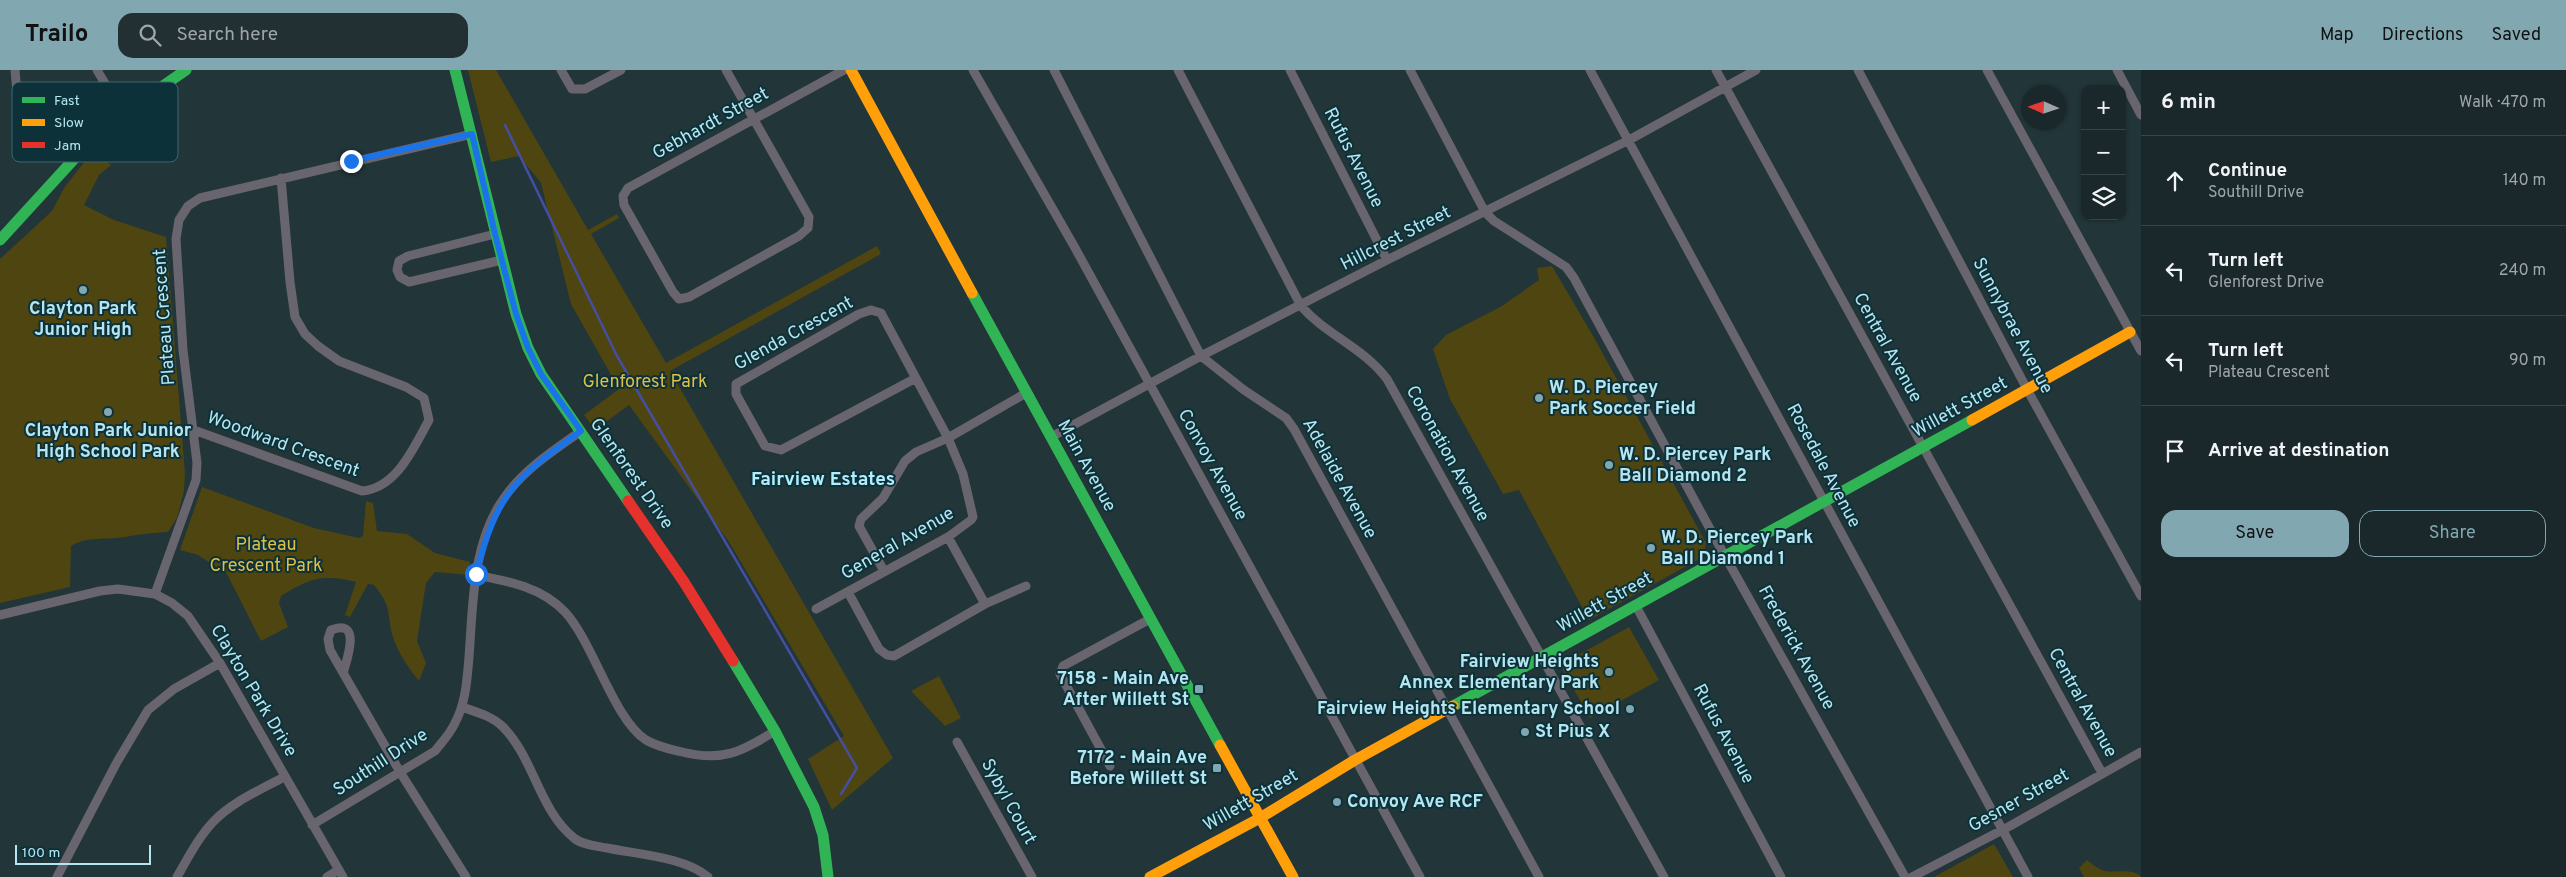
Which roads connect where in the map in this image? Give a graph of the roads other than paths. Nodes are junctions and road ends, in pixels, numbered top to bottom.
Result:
1 (97, 70) edge
2 (186, 70) edge
3 (455, 70) edge
4 (561, 70) edge
5 (621, 70) edge
6 (726, 70) edge
7 (844, 70) edge
8 (851, 70) edge
9 (973, 70) edge
10 (1054, 70) edge
11 (1178, 70) edge
12 (1290, 70) edge
13 (1410, 70) edge
14 (1590, 70) edge
15 (1716, 70) edge
16 (1756, 70) edge
17 (1858, 70) edge
18 (1987, 70) edge
19 (2117, 70) edge
20 (104, 82) edge
21 (169, 82) edge
22 (1725, 86) junction
23 (2141, 115) edge
24 (753, 119) junction
25 (472, 134) junction
26 (1629, 140) junction
27 (71, 162) edge
28 (281, 178) junction
29 (1485, 212) junction
30 (495, 234) junction
31 (0, 240) edge
32 (502, 260) junction
33 (1387, 260) junction
34 (1301, 306) junction
35 (2130, 332) junction
36 (2141, 352) edge
37 (1200, 356) junction
38 (916, 378) junction
39 (1149, 384) junction
40 (2028, 391) junction
41 (1026, 393) junction
42 (192, 429) junction
43 (581, 431) junction
44 (1051, 437) junction
45 (948, 438) junction
46 (1923, 448) junction
47 (1824, 503) junction
48 (948, 537) junction
49 (1726, 555) junction
50 (884, 571) junction
51 (476, 574) junction
52 (1026, 586) dead end
53 (848, 592) junction
54 (154, 594) junction
55 (2141, 596) edge
56 (985, 604) junction
57 (1636, 606) junction
58 (816, 609) dead end
59 (0, 615) edge
60 (1150, 619) junction
61 (1543, 658) junction
62 (220, 663) junction
63 (344, 670) dead end
64 (462, 707) junction
65 (1446, 709) junction
66 (774, 731) junction
67 (956, 742) dead end
68 (2141, 752) edge
69 (1355, 760) junction
70 (1110, 766) dead end
71 (400, 772) junction
72 (2102, 773) junction
73 (284, 777) junction
74 (1260, 818) junction
75 (312, 825) junction
76 (2002, 830) junction
77 (341, 873) edge
78 (58, 877) edge
79 (178, 877) edge
80 (327, 877) edge
81 (466, 877) edge
82 (708, 877) edge
83 (828, 877) edge
84 (1032, 877) edge
85 (1150, 877) edge
86 (1293, 877) edge
87 (1420, 877) edge
88 (1539, 877) edge
89 (1664, 877) edge
90 (1781, 877) edge
91 (1906, 877) edge
92 (1912, 877) edge
93 (2028, 877) edge

1 - 20 street
2 - 21 street
3 - 25 street, Glenforest Drive
4 - 5 street
6 - 24 street
7 - 24 street, Gebhardt Street
8 - 41 street, Main Avenue
9 - 39 street, Convoy Avenue
10 - 37 street, Adelaide Avenue
11 - 34 street, Coronation Avenue
12 - 33 street, Rufus Avenue
13 - 29 street, Frederick Avenue
14 - 26 street, Rosedale Avenue
15 - 22 street, Central Avenue
16 - 22 street, Hillcrest Street
17 - 40 street, Sunnybrae Avenue
18 - 35 street
19 - 23 street
22 - 26 street, Hillcrest Street
22 - 46 street, Central Avenue
24 - 24 street, Gebhardt Street
25 - 28 street, Plateau Crescent
25 - 30 street, Glenforest Drive
26 - 29 street, Hillcrest Street
26 - 47 street, Rosedale Avenue
27 - 31 street
28 - 42 street, Plateau Crescent
28 - 42 street, Woodward Crescent
29 - 33 street, Hillcrest Street
29 - 49 street, Frederick Avenue
30 - 32 street, Glenforest Drive
30 - 32 street
32 - 43 street, Glenforest Drive
33 - 34 street, Hillcrest Street
34 - 37 street, Hillcrest Street
34 - 61 street, Coronation Avenue
35 - 36 street
35 - 40 street, Willett Street
37 - 39 street, Hillcrest Street
37 - 65 street, Adelaide Avenue
38 - 38 street, Glenda Crescent
38 - 45 street, Glenda Crescent
39 - 44 street, Hillcrest Street
39 - 69 street, Convoy Avenue
40 - 46 street, Willett Street
40 - 55 street, Sunnybrae Avenue
41 - 44 street, Main Avenue
41 - 45 street
42 - 54 street, Plateau Crescent
43 - 51 street, Southill Drive
43 - 66 street, Glenforest Drive
44 - 60 street, Main Avenue
45 - 48 street, General Avenue
45 - 50 street
46 - 47 street, Willett Street
46 - 72 street, Central Avenue
47 - 49 street, Willett Street
47 - 76 street, Rosedale Avenue
48 - 50 street, General Avenue
48 - 56 street
49 - 57 street, Willett Street
49 - 91 street, Frederick Avenue
50 - 53 street, General Avenue
51 - 64 street, Southill Drive
51 - 66 street
52 - 56 street
53 - 56 street
53 - 58 street, General Avenue
54 - 59 street, Clayton Park Drive
54 - 62 street, Clayton Park Drive
57 - 61 street, Willett Street
57 - 90 street, Rufus Avenue
60 - 70 street
60 - 74 street, Main Avenue
61 - 65 street, Willett Street
61 - 89 street, Coronation Avenue
62 - 73 street, Clayton Park Drive
62 - 78 street
63 - 71 street
64 - 71 street, Southill Drive
64 - 82 street
65 - 69 street, Willett Street
65 - 88 street, Adelaide Avenue
66 - 83 street, Glenforest Drive
67 - 84 street, Sybyl Court
68 - 72 street, Gesner Street
69 - 74 street, Willett Street
69 - 87 street, Convoy Avenue
71 - 75 street, Southill Drive
71 - 81 street
72 - 76 street, Gesner Street
73 - 75 street, Clayton Park Drive
73 - 79 street
74 - 85 street, Willett Street
74 - 86 street, Main Avenue
75 - 77 street, Clayton Park Drive
76 - 92 street, Gesner Street
76 - 93 street, Rosedale Avenue
77 - 80 street

